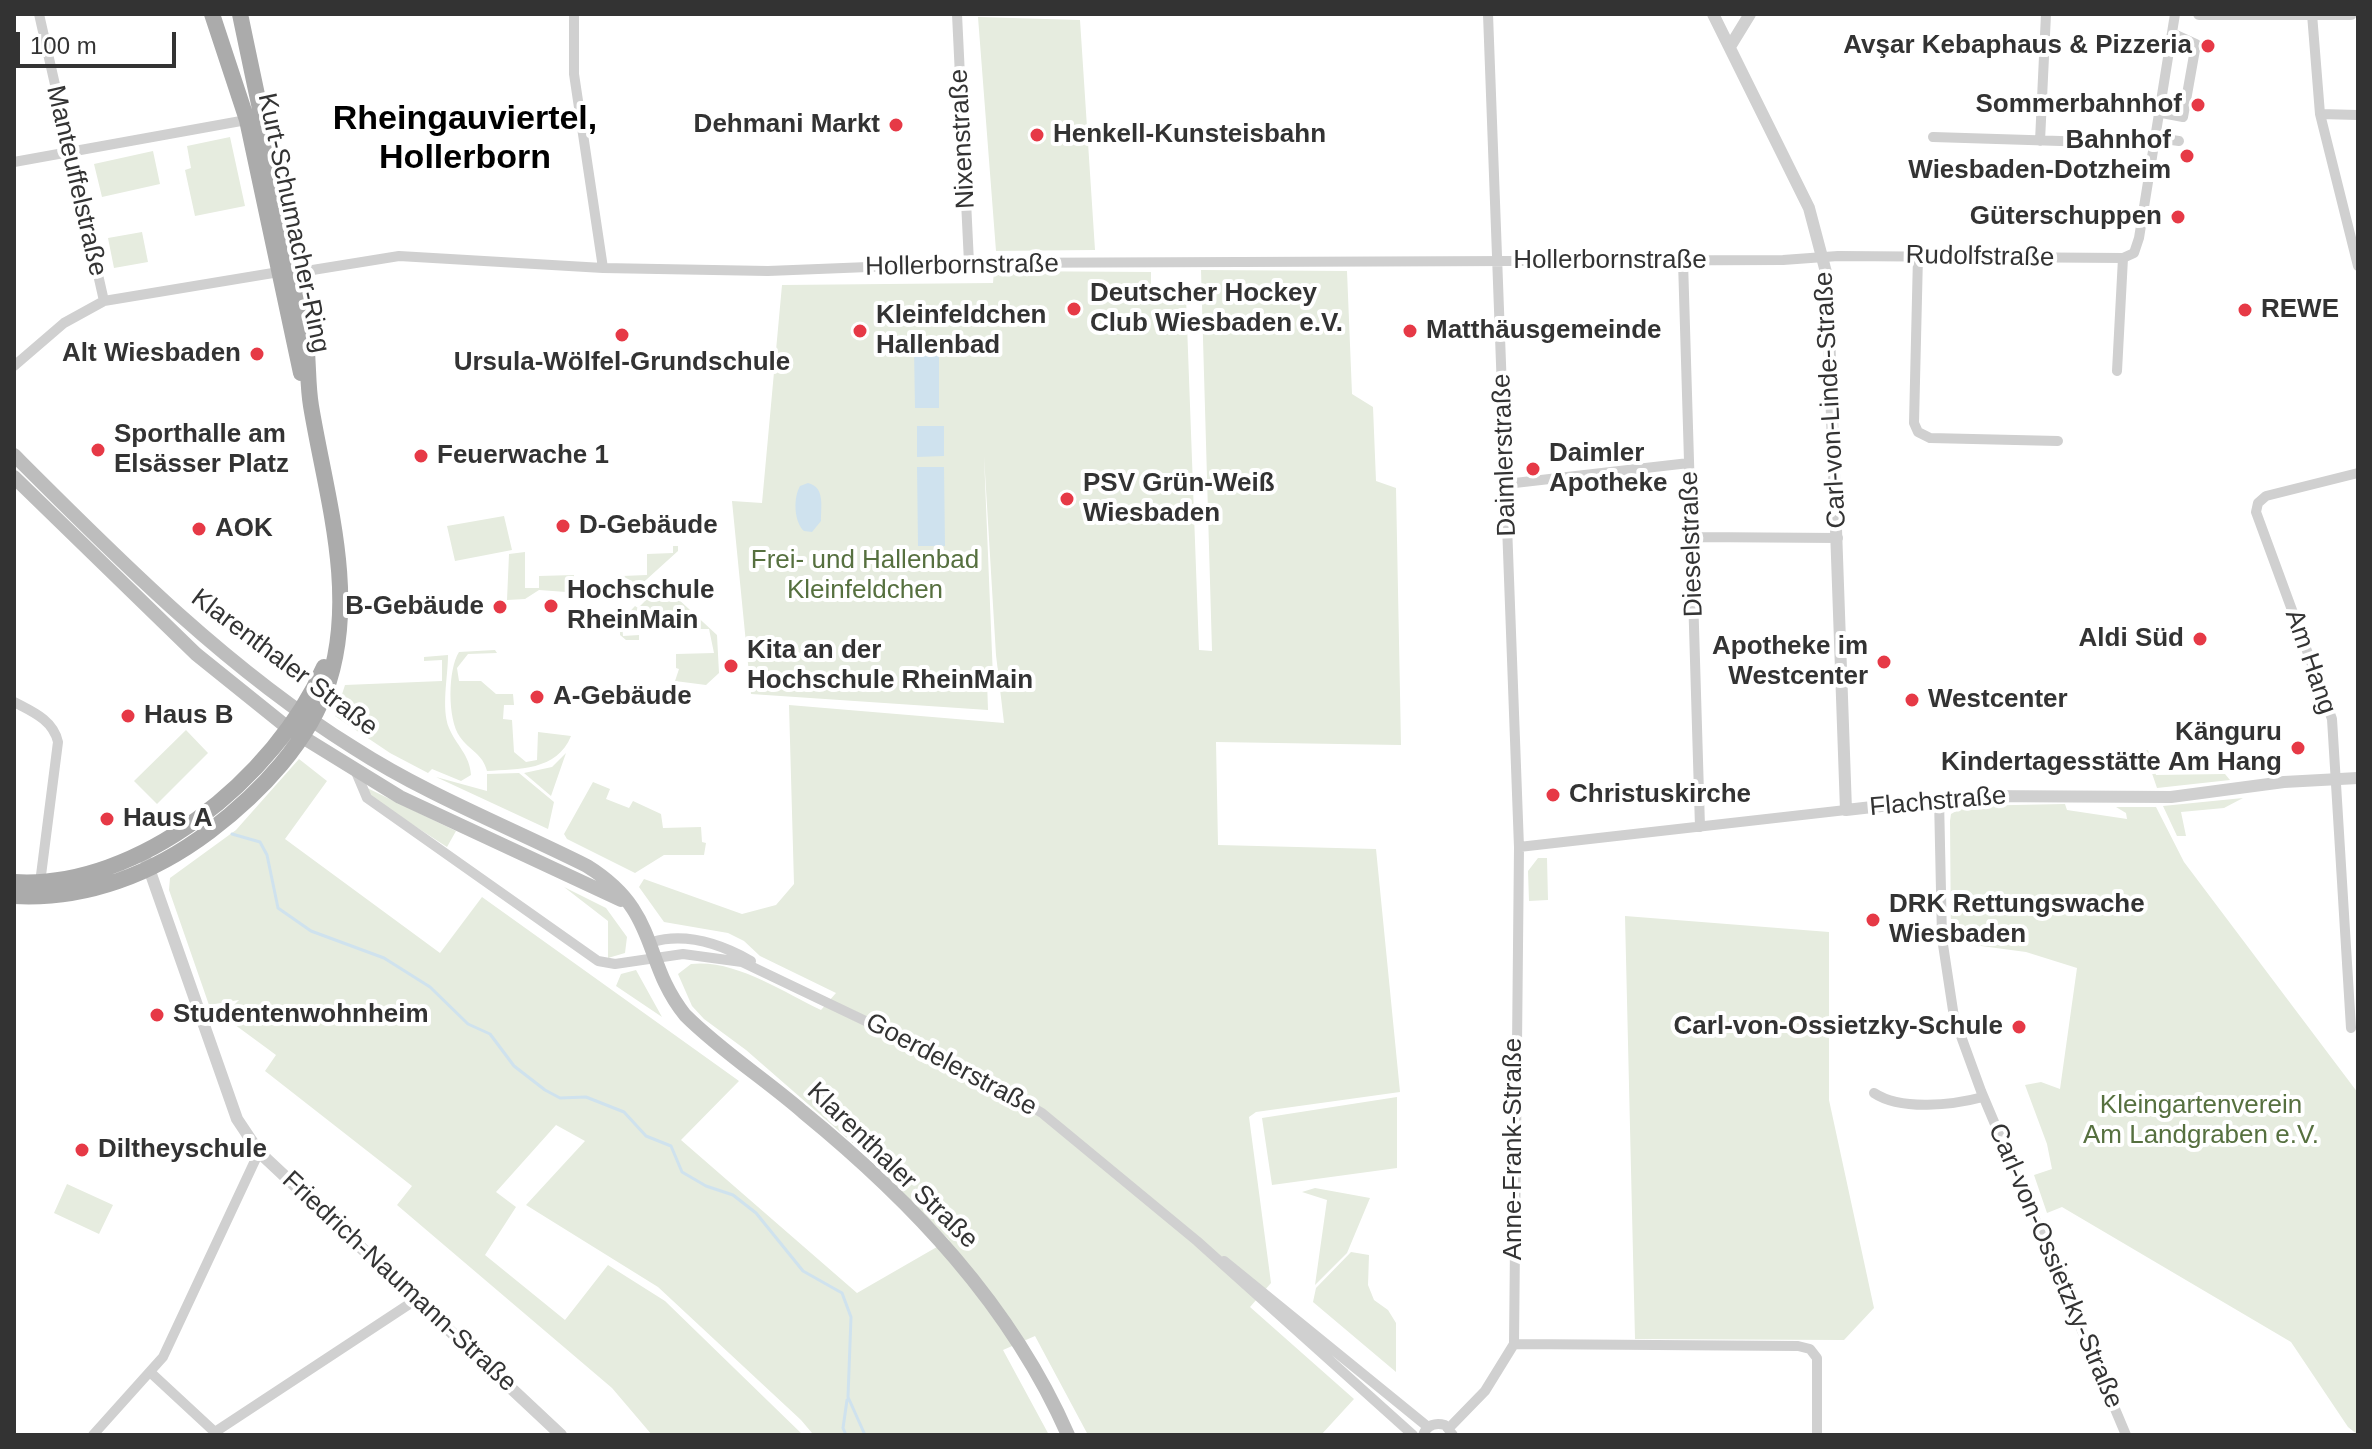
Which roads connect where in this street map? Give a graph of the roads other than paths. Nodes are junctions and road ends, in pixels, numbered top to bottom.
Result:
1 (39, 14) edge
2 (212, 14) edge
3 (240, 14) edge
4 (574, 14) edge
5 (957, 14) edge
6 (1488, 14) edge
7 (1713, 14) edge
8 (1750, 14) edge
9 (2046, 14) edge
10 (2175, 14) edge
11 (2199, 14) edge
12 (2351, 14) edge
13 (2312, 15) edge
14 (2174, 34) junction
15 (1731, 45) junction
16 (2162, 113) junction
17 (2320, 114) junction
18 (2358, 115) edge
19 (254, 118) junction
20 (1933, 137) dead end
21 (2040, 141) junction
22 (2157, 141) junction
23 (2179, 141) dead end
24 (71, 154) junction
25 (14, 162) edge
26 (1824, 256) junction
27 (1918, 256) junction
28 (2123, 258) junction
29 (1498, 261) junction
30 (1683, 261) junction
31 (969, 263) junction
32 (2358, 266) edge
33 (603, 268) junction
34 (286, 273) junction
35 (104, 301) junction
36 (14, 366) edge
37 (2117, 371) dead end
38 (2058, 441) dead end
39 (14, 455) edge
40 (1689, 463) junction
41 (2358, 473) edge
42 (14, 477) edge
43 (1506, 484) junction
44 (1693, 537) junction
45 (1838, 538) junction
46 (14, 702) edge
47 (306, 716) junction
48 (294, 733) junction
49 (356, 772) junction
50 (2358, 778) edge
51 (2335, 779) junction
52 (1939, 798) junction
53 (1846, 810) junction
54 (1700, 827) junction
55 (1519, 847) junction
56 (146, 861) junction
57 (14, 882) edge
58 (40, 883) junction
59 (14, 896) edge
60 (638, 914) junction
61 (654, 949) junction
62 (766, 971) junction
63 (2351, 1028) dead end
64 (1874, 1093) dead end
65 (1983, 1097) junction
66 (259, 1152) junction
67 (1197, 1241) junction
68 (417, 1299) junction
69 (1514, 1344) junction
70 (150, 1372) junction
71 (1426, 1431) edge
72 (1451, 1432) edge
73 (217, 1433) edge
74 (93, 1435) edge
75 (561, 1435) edge
76 (1068, 1435) edge
77 (1413, 1435) edge
78 (1817, 1435) edge
79 (2126, 1435) edge

1 - 24 street, Manteuffelstraße
2 - 19 main road, Kurt-Schumacher-Ring
3 - 19 main road, Kurt-Schumacher-Ring
4 - 33 street
5 - 31 street, Nixenstraße
6 - 29 street, Daimlerstraße
7 - 15 street, Carl-von-Linde-Straße
8 - 15 street
9 - 21 street
10 - 14 street
11 - 13 street
12 - 13 street
13 - 17 street
14 - 16 street
14 - 16 street
15 - 26 street, Carl-von-Linde-Straße
16 - 22 street
17 - 18 street
17 - 32 street
19 - 24 street
19 - 34 main road, Kurt-Schumacher-Ring
20 - 21 street
21 - 22 street
22 - 23 street
22 - 28 street, Rudolfstraße
24 - 25 street
24 - 35 street, Manteuffelstraße
26 - 27 street, Rudolfstraße
26 - 30 street, Hollerbornstraße
26 - 45 street, Carl-von-Linde-Straße
27 - 28 street, Rudolfstraße
27 - 38 street
28 - 37 street
29 - 30 street, Hollerbornstraße
29 - 31 street, Hollerbornstraße
29 - 43 street, Daimlerstraße
30 - 40 street, Dieselstraße
31 - 33 street, Hollerbornstraße
33 - 34 street, Hollerbornstraße
34 - 35 street, Hollerbornstraße
34 - 47 main road, Kurt-Schumacher-Ring
35 - 36 street, Hollerbornstraße
39 - 47 main road, Klarenthaler Straße
40 - 43 street
40 - 44 street, Dieselstraße
41 - 51 street, Am Hang
42 - 48 main road, Klarenthaler Straße
43 - 55 street, Daimlerstraße
44 - 45 street
44 - 54 street, Dieselstraße
45 - 53 street, Carl-von-Linde-Straße
46 - 58 street
47 - 48 main road, Kurt-Schumacher-Ring
47 - 60 main road, Klarenthaler Straße
48 - 49 main road, Klarenthaler Straße
48 - 56 main road, Kurt-Schumacher-Ring
49 - 60 main road, Klarenthaler Straße
49 - 61 street, Klarenthaler Straße
50 - 51 street, Flachstraße
51 - 52 street, Flachstraße
51 - 63 street, Am Hang
52 - 53 street, Flachstraße
52 - 65 street, Carl-von-Ossietzky-Straße
53 - 54 street, Flachstraße
54 - 55 street, Flachstraße
55 - 69 street, Anne-Frank-Straße
56 - 58 main road, Kurt-Schumacher-Ring
56 - 59 main road, Kurt-Schumacher-Ring
56 - 66 street, Friedrich-Naumann-Straße
57 - 58 main road, Kurt-Schumacher-Ring
60 - 61 main road, Klarenthaler Straße
61 - 62 street, Goerdelerstraße
61 - 62 street, Goerdelerstraße
61 - 76 main road, Klarenthaler Straße
62 - 67 street, Goerdelerstraße
64 - 65 street, Carl-von-Ossietzky-Straße
65 - 79 street, Carl-von-Ossietzky-Straße
66 - 68 street, Friedrich-Naumann-Straße
66 - 70 street
67 - 71 street, Goerdelerstraße
67 - 77 street, Goerdelerstraße
68 - 73 street
68 - 75 street, Friedrich-Naumann-Straße
69 - 72 street
69 - 78 street
70 - 73 street
70 - 74 street
71 - 72 street, Goerdelerstraße

